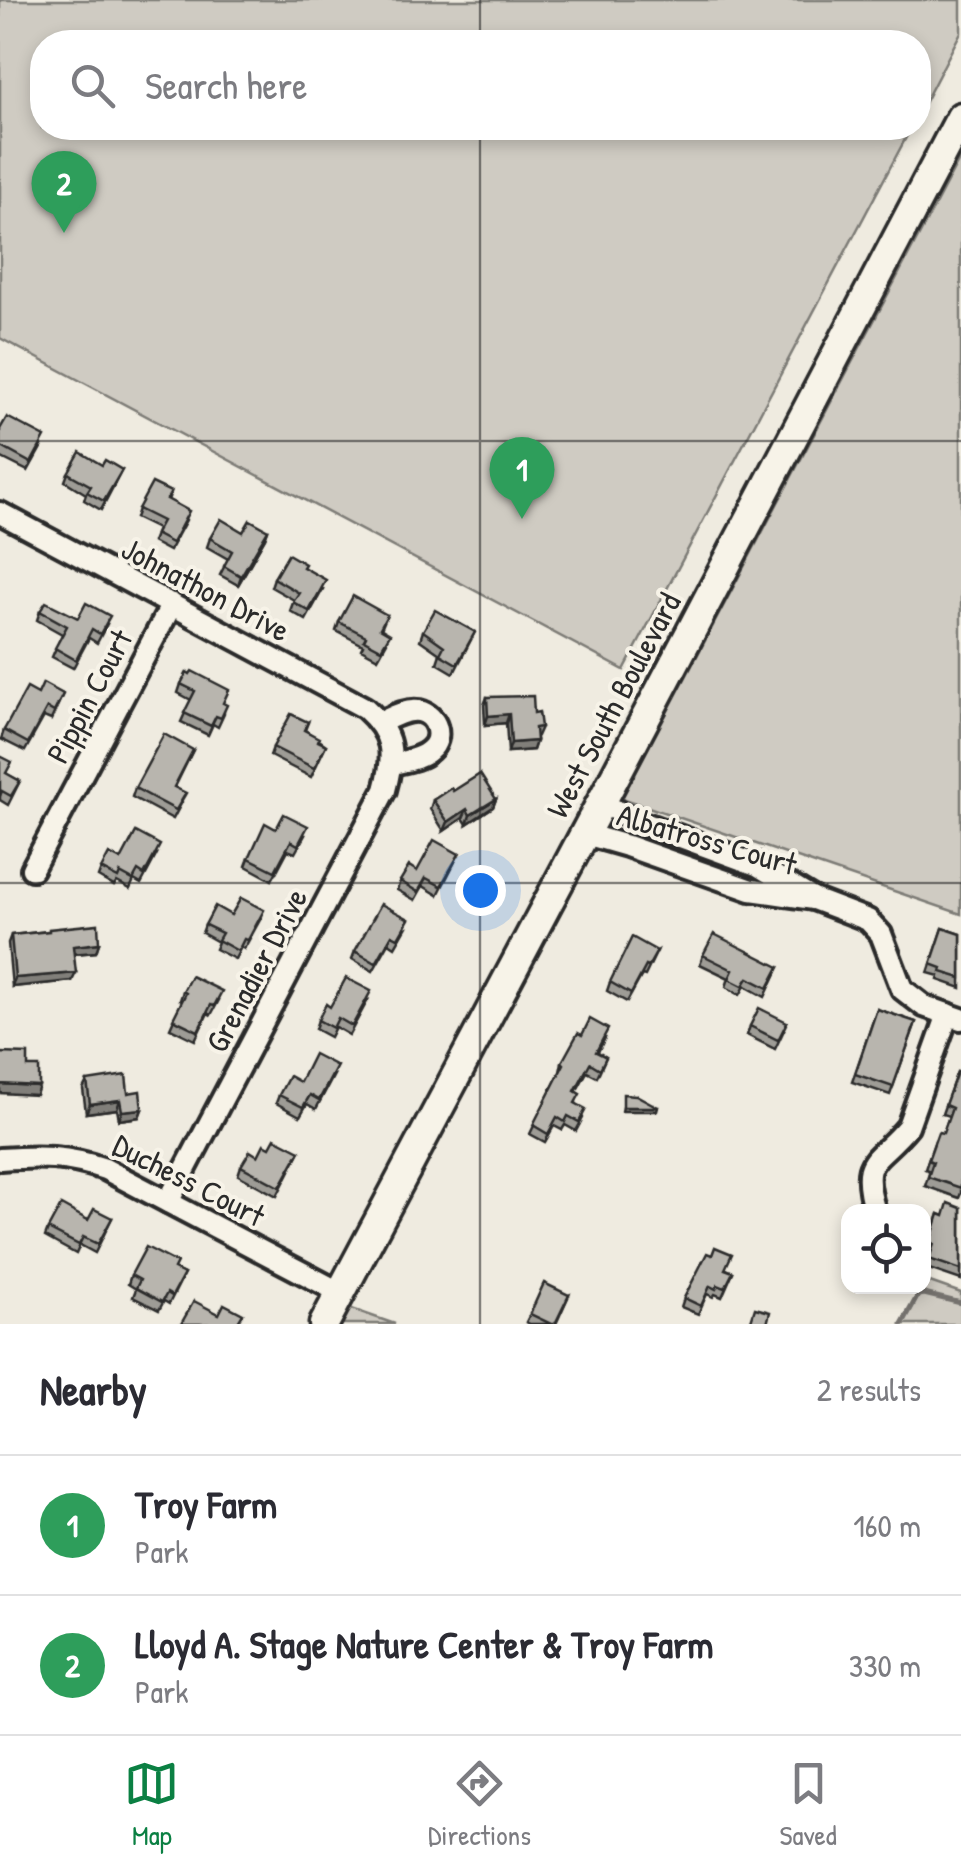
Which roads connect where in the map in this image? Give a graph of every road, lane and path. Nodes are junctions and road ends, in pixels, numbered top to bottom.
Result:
1 (960, 123) edge
2 (0, 513) edge
3 (172, 604) junction
4 (385, 731) junction
5 (392, 764) junction
6 (601, 804) junction
7 (585, 834) junction
8 (32, 869) dead end
9 (813, 900) junction
10 (954, 1016) edge
11 (0, 1159) edge
12 (168, 1202) junction
13 (873, 1204) edge
14 (341, 1293) junction
15 (324, 1324) edge

1 - 6 main road, West South Boulevard
2 - 3 street, Johnathon Drive
3 - 4 street, Johnathon Drive
3 - 8 street, Pippin Court
4 - 5 street, Grenadier Drive
4 - 5 street
5 - 12 street, Grenadier Drive
6 - 7 main road, West South Boulevard
6 - 9 street, Albatross Court
7 - 9 street, Albatross Court
7 - 14 main road, West South Boulevard
9 - 10 street, Albatross Court
10 - 13 street
11 - 12 street, Duchess Court
12 - 14 street, Duchess Court
14 - 15 main road, West South Boulevard

